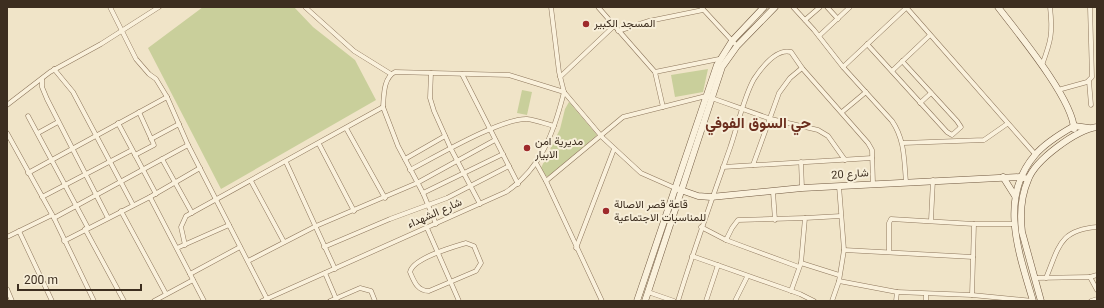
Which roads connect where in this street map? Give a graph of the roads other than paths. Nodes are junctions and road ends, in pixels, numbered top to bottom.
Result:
1 (110, 7) edge
2 (159, 7) edge
3 (305, 7) edge
4 (551, 7) edge
5 (598, 7) edge
6 (764, 7) edge
7 (775, 7) edge
8 (793, 7) edge
9 (820, 7) edge
10 (827, 7) edge
11 (850, 7) edge
12 (906, 7) edge
13 (998, 7) edge
14 (1050, 7) edge
15 (1090, 7) edge
16 (702, 8) edge
17 (838, 19) junction
18 (805, 20) junction
19 (614, 26) junction
20 (122, 31) junction
21 (618, 31) junction
22 (819, 36) junction
23 (929, 36) junction
24 (735, 44) junction
25 (867, 44) junction
26 (719, 59) junction
27 (902, 61) junction
28 (1042, 65) junction
29 (802, 68) junction
30 (843, 68) junction
31 (54, 69) junction
32 (892, 71) junction
33 (655, 72) junction
34 (431, 73) junction
35 (392, 74) junction
36 (462, 74) junction
37 (560, 77) junction
38 (42, 78) junction
39 (1089, 81) junction
40 (1058, 90) junction
41 (564, 92) junction
42 (866, 92) junction
43 (931, 93) junction
44 (167, 97) junction
45 (708, 97) junction
46 (920, 103) junction
47 (7, 105) edge
48 (1090, 105) dead end
49 (383, 107) junction
50 (663, 107) junction
51 (744, 108) junction
52 (138, 112) junction
53 (842, 112) junction
54 (28, 116) dead end
55 (771, 119) junction
56 (58, 122) junction
57 (118, 123) junction
58 (179, 124) junction
59 (1007, 124) junction
60 (554, 126) junction
61 (1074, 126) junction
62 (1097, 127) edge
63 (346, 128) junction
64 (1089, 128) junction
65 (490, 130) junction
66 (7, 133) edge
67 (38, 133) junction
68 (96, 135) junction
69 (445, 136) junction
70 (602, 136) junction
71 (1073, 136) junction
72 (151, 139) junction
73 (495, 140) junction
74 (903, 143) junction
75 (319, 144) junction
76 (188, 145) junction
77 (72, 148) junction
78 (451, 149) junction
79 (614, 149) junction
80 (132, 150) junction
81 (502, 154) junction
82 (1035, 154) junction
83 (135, 155) junction
84 (872, 158) junction
85 (52, 159) junction
86 (162, 159) junction
87 (405, 159) junction
88 (845, 160) junction
89 (457, 161) junction
90 (109, 162) junction
91 (286, 162) junction
92 (801, 162) junction
93 (536, 163) junction
94 (753, 165) junction
95 (509, 166) junction
96 (723, 167) junction
97 (200, 168) junction
98 (142, 170) junction
99 (410, 170) junction
100 (28, 173) junction
101 (464, 173) junction
102 (86, 174) junction
103 (1003, 177) junction
104 (1020, 177) junction
105 (1028, 179) junction
106 (933, 180) junction
107 (251, 181) junction
108 (120, 182) junction
109 (175, 182) junction
110 (546, 182) junction
111 (906, 182) junction
112 (417, 183) junction
113 (518, 184) junction
114 (873, 184) junction
115 (65, 186) junction
116 (471, 186) junction
117 (839, 186) junction
118 (802, 188) junction
119 (678, 189) junction
120 (773, 192) junction
121 (423, 193) junction
122 (97, 194) junction
123 (156, 194) junction
124 (1015, 196) junction
125 (42, 197) junction
126 (150, 197) junction
127 (711, 197) junction
128 (385, 198) junction
129 (216, 200) junction
130 (480, 204) junction
131 (133, 205) junction
132 (429, 205) junction
133 (75, 206) junction
134 (121, 211) junction
135 (354, 212) junction
136 (192, 213) junction
137 (53, 216) junction
138 (841, 216) junction
139 (108, 218) junction
140 (805, 218) junction
141 (775, 220) junction
142 (931, 220) junction
143 (436, 224) junction
144 (974, 224) junction
145 (1014, 224) junction
146 (229, 225) junction
147 (316, 226) junction
148 (1097, 226) edge
149 (701, 227) junction
150 (427, 228) junction
151 (86, 229) junction
152 (19, 231) junction
153 (7, 237) edge
154 (726, 240) junction
155 (64, 241) junction
156 (284, 242) junction
157 (185, 245) junction
158 (240, 247) junction
159 (324, 247) junction
160 (177, 248) junction
161 (576, 248) junction
162 (844, 250) junction
163 (889, 252) junction
164 (438, 253) junction
165 (692, 256) junction
166 (973, 256) junction
167 (248, 261) junction
168 (718, 265) junction
169 (800, 265) junction
170 (335, 269) junction
171 (325, 273) junction
172 (190, 274) junction
173 (839, 275) junction
174 (1097, 275) edge
175 (747, 277) junction
176 (1090, 277) junction
177 (1035, 278) junction
178 (1046, 278) junction
179 (193, 280) junction
180 (451, 282) junction
181 (839, 282) junction
182 (7, 289) edge
183 (1097, 290) edge
184 (791, 291) junction
185 (648, 292) junction
186 (897, 292) junction
187 (166, 294) junction
188 (926, 294) junction
189 (972, 295) junction
190 (1097, 299) edge
191 (267, 300) edge
192 (336, 300) edge
193 (12, 301) edge
194 (52, 301) edge
195 (94, 301) edge
196 (124, 301) edge
197 (154, 301) edge
198 (204, 301) edge
199 (262, 301) edge
200 (330, 301) edge
201 (375, 301) edge
202 (459, 301) edge
203 (602, 301) edge
204 (637, 301) edge
205 (645, 301) edge
206 (674, 301) edge
207 (678, 301) edge
208 (706, 301) edge
209 (735, 301) edge
210 (813, 301) edge
211 (832, 301) edge
212 (896, 301) edge
213 (926, 301) edge
214 (1033, 301) edge
215 (1041, 301) edge
216 (1091, 301) edge

1 - 20 street
2 - 20 street
3 - 35 street
4 - 37 street
5 - 19 street
6 - 24 street
7 - 24 street
8 - 18 street
9 - 18 street
10 - 17 street
11 - 17 street
12 - 23 street
12 - 25 street
13 - 28 street
14 - 28 street
15 - 39 street
16 - 21 street
16 - 24 street
17 - 22 street
18 - 22 street
19 - 21 street
19 - 37 street
20 - 31 street
20 - 44 street
21 - 33 street
22 - 30 street
23 - 27 street
23 - 59 street
24 - 26 street
24 - 45 street
25 - 30 street
25 - 32 street
26 - 33 street
26 - 45 street
27 - 32 street
27 - 43 street
28 - 40 street
29 - 51 street
29 - 53 street
29 - 55 street
30 - 42 street
31 - 38 street
31 - 68 street
32 - 46 street
33 - 50 street
34 - 35 street
34 - 36 street
34 - 69 street
35 - 49 street
36 - 41 street
36 - 65 street
37 - 41 street
38 - 47 street
38 - 56 street
39 - 40 street
39 - 48 street
40 - 61 street
41 - 60 street, شارع الشهداء
41 - 70 street
42 - 53 street
42 - 74 street
43 - 46 street
43 - 46 street
44 - 52 street
44 - 58 street
45 - 50 street
45 - 51 street
45 - 119 street
49 - 63 street
49 - 87 street
50 - 70 street
51 - 55 street
51 - 96 street
52 - 57 street
52 - 72 street
53 - 84 street
54 - 67 street
55 - 88 street
55 - 94 street
56 - 67 street
56 - 77 street
57 - 68 street
57 - 80 street
58 - 72 street
58 - 76 street
59 - 74 street
59 - 82 street
60 - 65 street
60 - 93 street, شارع الشهداء
61 - 64 street
61 - 71 street
61 - 82 street
62 - 64 street
63 - 75 street
63 - 128 street
64 - 71 street
65 - 73 street
65 - 78 street
66 - 100 street
67 - 85 street
68 - 77 street
68 - 90 street
69 - 78 street
69 - 87 street
70 - 79 street
70 - 110 street
71 - 105 street
72 - 83 street
73 - 81 street
73 - 89 street
74 - 111 street
75 - 91 street
75 - 135 street
76 - 86 street
76 - 97 street
77 - 85 street
77 - 102 street
78 - 89 street
78 - 99 street
79 - 119 street
79 - 161 street
80 - 83 street
80 - 90 street
81 - 95 street
81 - 101 street
82 - 104 street
83 - 98 street
84 - 88 street
84 - 114 street
85 - 100 street
85 - 115 street
86 - 98 street
86 - 109 street
87 - 99 street
88 - 92 street
89 - 101 street
89 - 112 street
90 - 102 street
90 - 108 street
91 - 107 street
91 - 147 street
92 - 94 street
92 - 118 street
93 - 110 street
93 - 113 street, شارع الشهداء
94 - 96 street
95 - 113 street
95 - 116 street
96 - 127 street
97 - 109 street
97 - 129 street
98 - 108 street
98 - 123 street
99 - 112 street
100 - 125 street
101 - 116 street
101 - 121 street
102 - 115 street
102 - 122 street
103 - 104 street, شارع 20
103 - 106 street, شارع 20
103 - 124 street
104 - 105 street, شارع 20
104 - 124 street
105 - 177 street
106 - 111 street, شارع 20
106 - 142 street
107 - 129 street
107 - 156 street
108 - 122 street
108 - 131 street
109 - 123 street
109 - 136 street
110 - 161 street
111 - 114 street, شارع 20
112 - 121 street
112 - 128 street
113 - 130 street, شارع الشهداء
114 - 117 street, شارع 20
115 - 125 street
115 - 133 street
116 - 130 street
116 - 132 street
117 - 118 street, شارع 20
117 - 138 street
118 - 120 street, شارع 20
119 - 127 street, شارع 20
119 - 185 street
119 - 204 street
120 - 127 street, شارع 20
120 - 141 street
121 - 132 street
122 - 133 street
122 - 139 street
123 - 126 street
124 - 145 street
125 - 137 street
126 - 131 street
126 - 160 street
127 - 149 street
128 - 135 street
129 - 136 street
129 - 146 street
130 - 143 street, شارع الشهداء
131 - 134 street
132 - 143 street
132 - 159 street
133 - 137 street
133 - 151 street
134 - 139 street
134 - 187 street
135 - 147 street
136 - 157 street
137 - 152 street
137 - 155 street
138 - 140 street
138 - 162 street
139 - 151 street
140 - 141 street
140 - 169 street
141 - 154 street
142 - 144 street
142 - 163 street
143 - 150 street, شارع الشهداء
144 - 145 street
144 - 166 street
145 - 214 street
146 - 157 street
146 - 158 street
147 - 156 street
147 - 159 street
148 - 178 street
149 - 154 street
149 - 165 street
150 - 164 street
150 - 170 street, شارع الشهداء
151 - 155 street
151 - 196 street
152 - 153 street
152 - 194 street
154 - 169 street
155 - 195 street
156 - 167 street
157 - 160 street
158 - 167 street
158 - 172 street
159 - 170 street
160 - 172 street
161 - 203 street
162 - 163 street
162 - 173 street
163 - 166 street
164 - 180 street
164 - 180 street
164 - 180 street
165 - 168 street
165 - 207 street
166 - 189 street
167 - 191 street
168 - 175 street
168 - 208 street
169 - 173 street
169 - 184 street
170 - 171 street, شارع الشهداء
171 - 191 street, شارع الشهداء
171 - 192 street
172 - 179 street
173 - 181 street
174 - 176 street
175 - 184 street
175 - 209 street
176 - 178 street
176 - 183 street
177 - 178 street
177 - 215 street
179 - 187 street
179 - 198 street
180 - 202 street
181 - 186 street
181 - 211 street
182 - 193 street
184 - 210 street
185 - 205 street
185 - 206 street
186 - 188 street
186 - 212 street
187 - 197 street
188 - 189 street
188 - 213 street
189 - 214 street
190 - 216 street
191 - 199 street, شارع الشهداء
192 - 200 street
192 - 201 street

